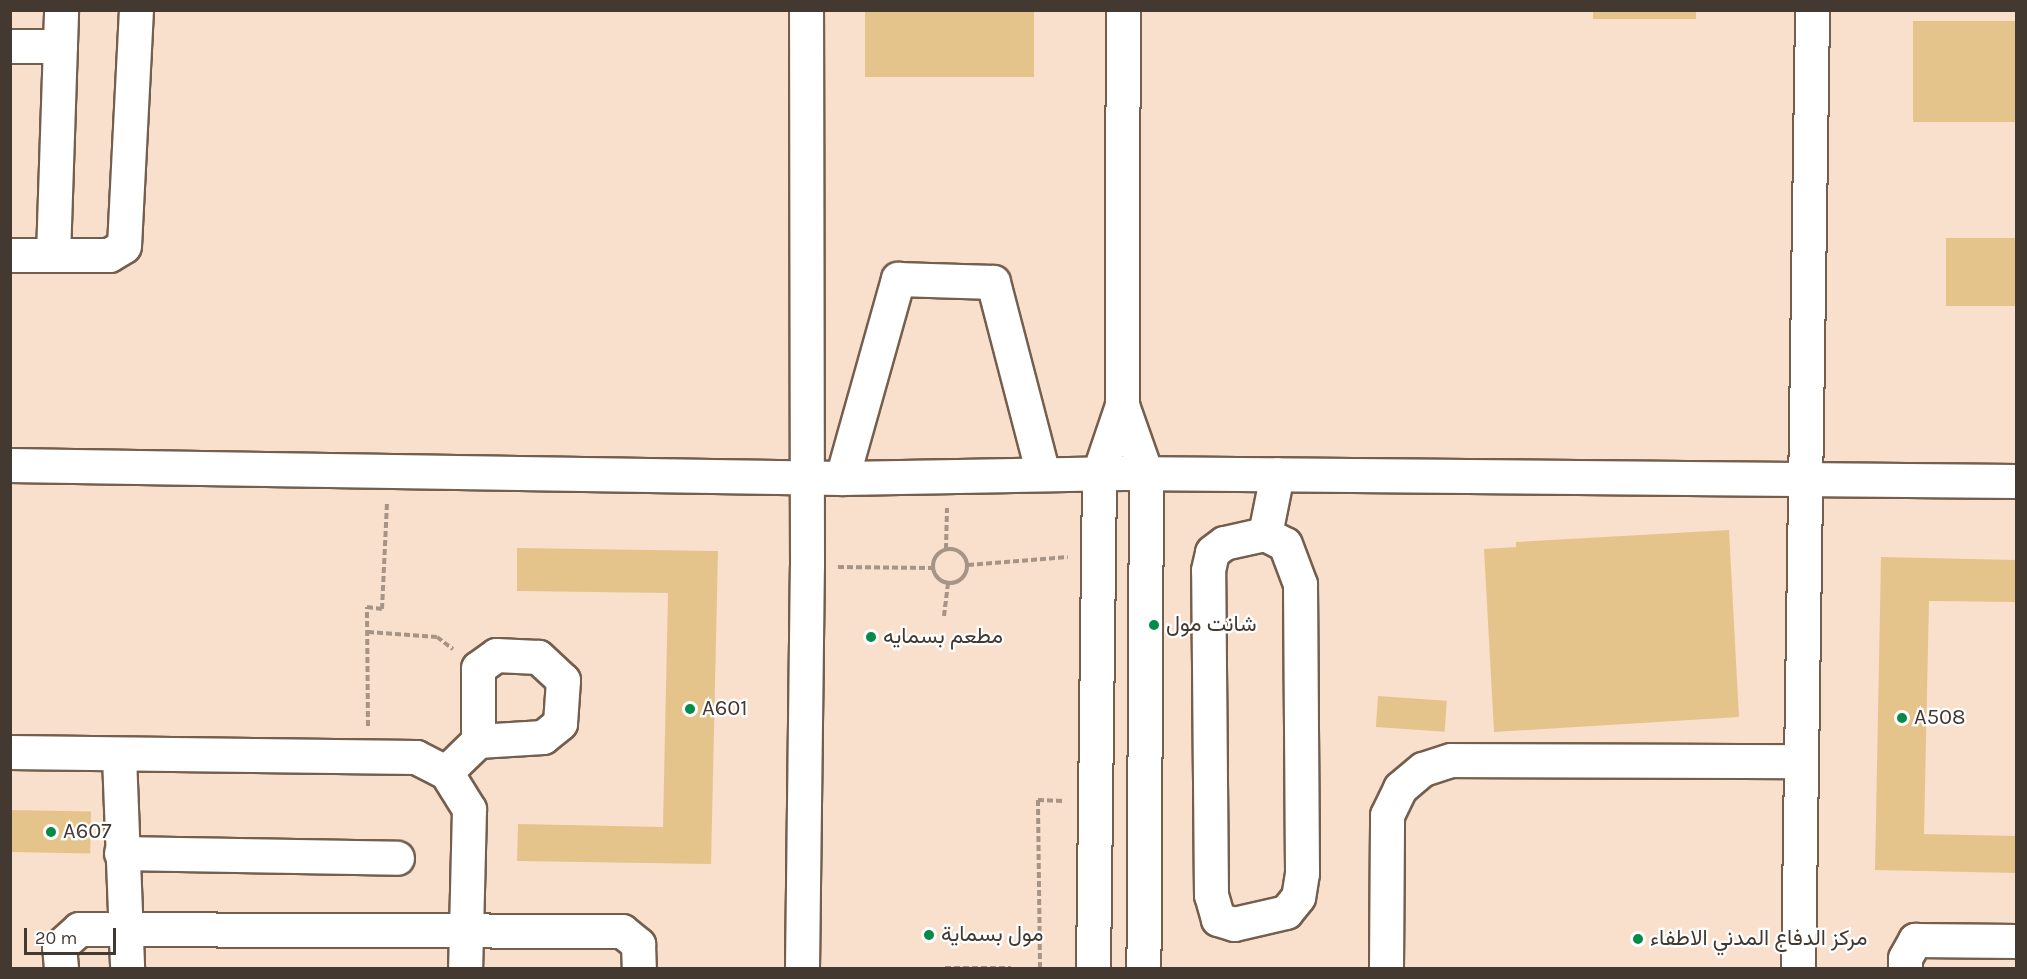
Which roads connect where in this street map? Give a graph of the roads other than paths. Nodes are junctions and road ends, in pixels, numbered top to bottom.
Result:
1 (61, 10) edge
2 (136, 10) edge
3 (806, 10) edge
4 (1123, 10) edge
5 (1812, 10) edge
6 (10, 46) edge
7 (60, 46) junction
8 (10, 255) edge
9 (52, 255) junction
10 (1122, 405) junction
11 (10, 465) edge
12 (1100, 473) junction
13 (1146, 473) junction
14 (1043, 474) junction
15 (1277, 474) junction
16 (807, 477) junction
17 (1803, 477) junction
18 (842, 478) junction
19 (2016, 481) edge
20 (1265, 534) junction
21 (478, 741) junction
22 (10, 752) edge
23 (119, 756) junction
24 (1800, 761) junction
25 (446, 772) junction
26 (121, 853) junction
27 (398, 858) dead end
28 (127, 932) junction
29 (466, 933) junction
30 (2016, 941) edge
31 (61, 969) edge
32 (126, 969) edge
33 (465, 969) edge
34 (639, 969) edge
35 (802, 969) edge
36 (1092, 969) edge
37 (1143, 969) edge
38 (1386, 969) edge
39 (1798, 969) edge
40 (1905, 969) edge

1 - 7 street
2 - 9 street
3 - 16 street
4 - 10 street
5 - 17 street
6 - 7 street
7 - 9 street
8 - 9 street
10 - 12 street
10 - 13 street
11 - 16 street
12 - 13 street
12 - 14 street
12 - 36 street
13 - 15 street
13 - 37 street
14 - 18 street
14 - 18 street
15 - 17 street
15 - 20 street
16 - 18 street
16 - 35 street
17 - 19 street
17 - 24 street
20 - 20 street
21 - 21 street
21 - 25 street
22 - 23 street
23 - 25 street
23 - 26 street
24 - 38 street
24 - 39 street
25 - 29 street
26 - 27 street
26 - 28 street
28 - 29 street
28 - 31 street
28 - 32 street
29 - 33 street
29 - 34 street
30 - 40 street

